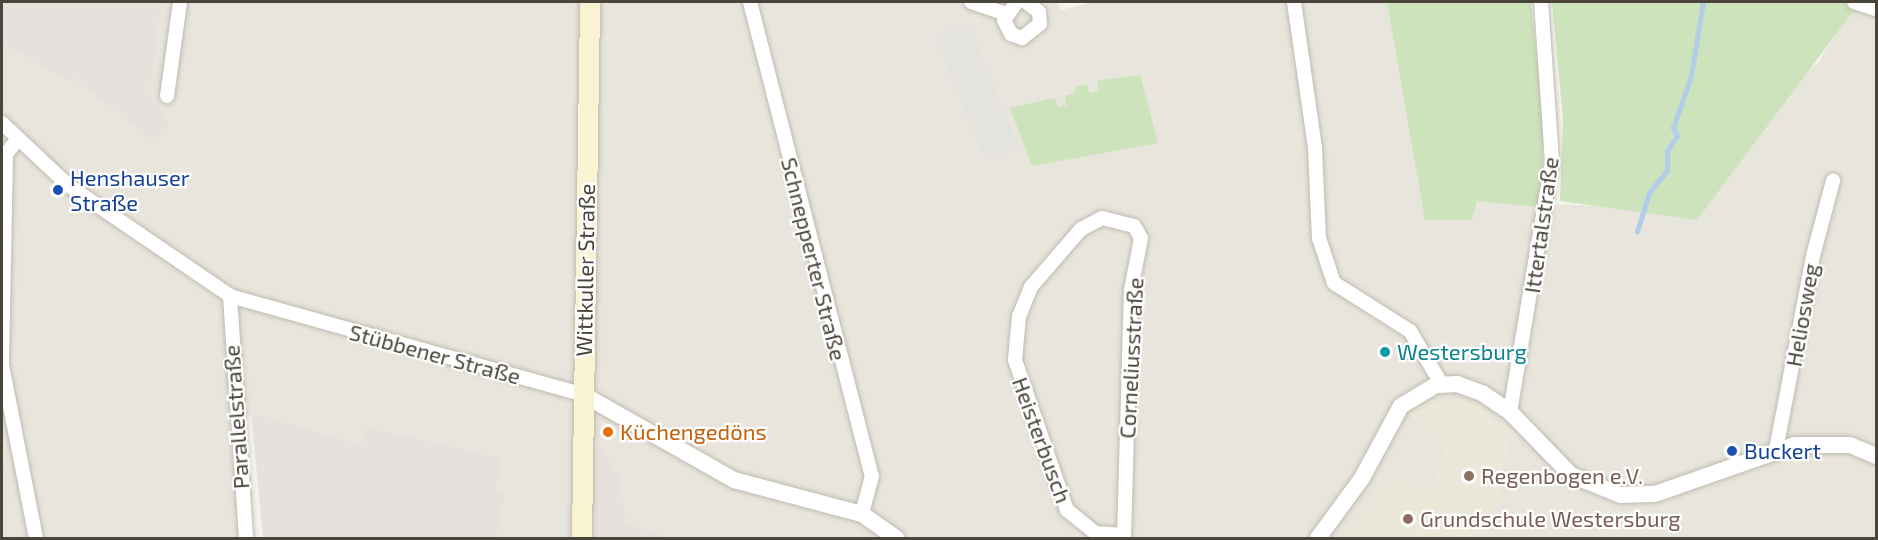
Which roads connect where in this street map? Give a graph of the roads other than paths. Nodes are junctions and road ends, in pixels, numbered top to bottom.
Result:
1 (180, 2) edge
2 (590, 2) edge
3 (750, 2) edge
4 (971, 2) edge
5 (1017, 2) edge
6 (1026, 2) edge
7 (1294, 2) edge
8 (1541, 2) edge
9 (1854, 2) edge
10 (1876, 9) edge
11 (1005, 14) junction
12 (167, 96) dead end
13 (2, 123) edge
14 (18, 139) junction
15 (1833, 181) dead end
16 (1090, 221) joint
17 (230, 296) junction
18 (1442, 385) junction
19 (582, 394) junction
20 (1510, 412) junction
21 (1776, 450) junction
22 (1876, 456) edge
23 (862, 514) junction
24 (1124, 537) edge
25 (36, 538) edge
26 (246, 538) edge
27 (582, 538) edge
28 (896, 538) edge
29 (1318, 538) edge

1 - 12 street
2 - 19 main road, Wittkuller Straße
3 - 23 street, Schnepperter Straße
4 - 11 street
5 - 11 street
6 - 11 street
7 - 18 street
8 - 20 street, Ittertalstraße
9 - 10 street
13 - 14 street, Stübbener Straße
14 - 17 street, Stübbener Straße
14 - 25 street
15 - 21 street, Heliosweg
16 - 24 street, Corneliusstraße
16 - 24 street, Heisterbusch
17 - 19 street, Stübbener Straße
17 - 26 street, Parallelstraße
18 - 20 street
18 - 29 street
19 - 23 street, Stübbener Straße
19 - 27 main road, Wittkuller Straße
20 - 21 street
21 - 22 street
23 - 28 street, Stübbener Straße

